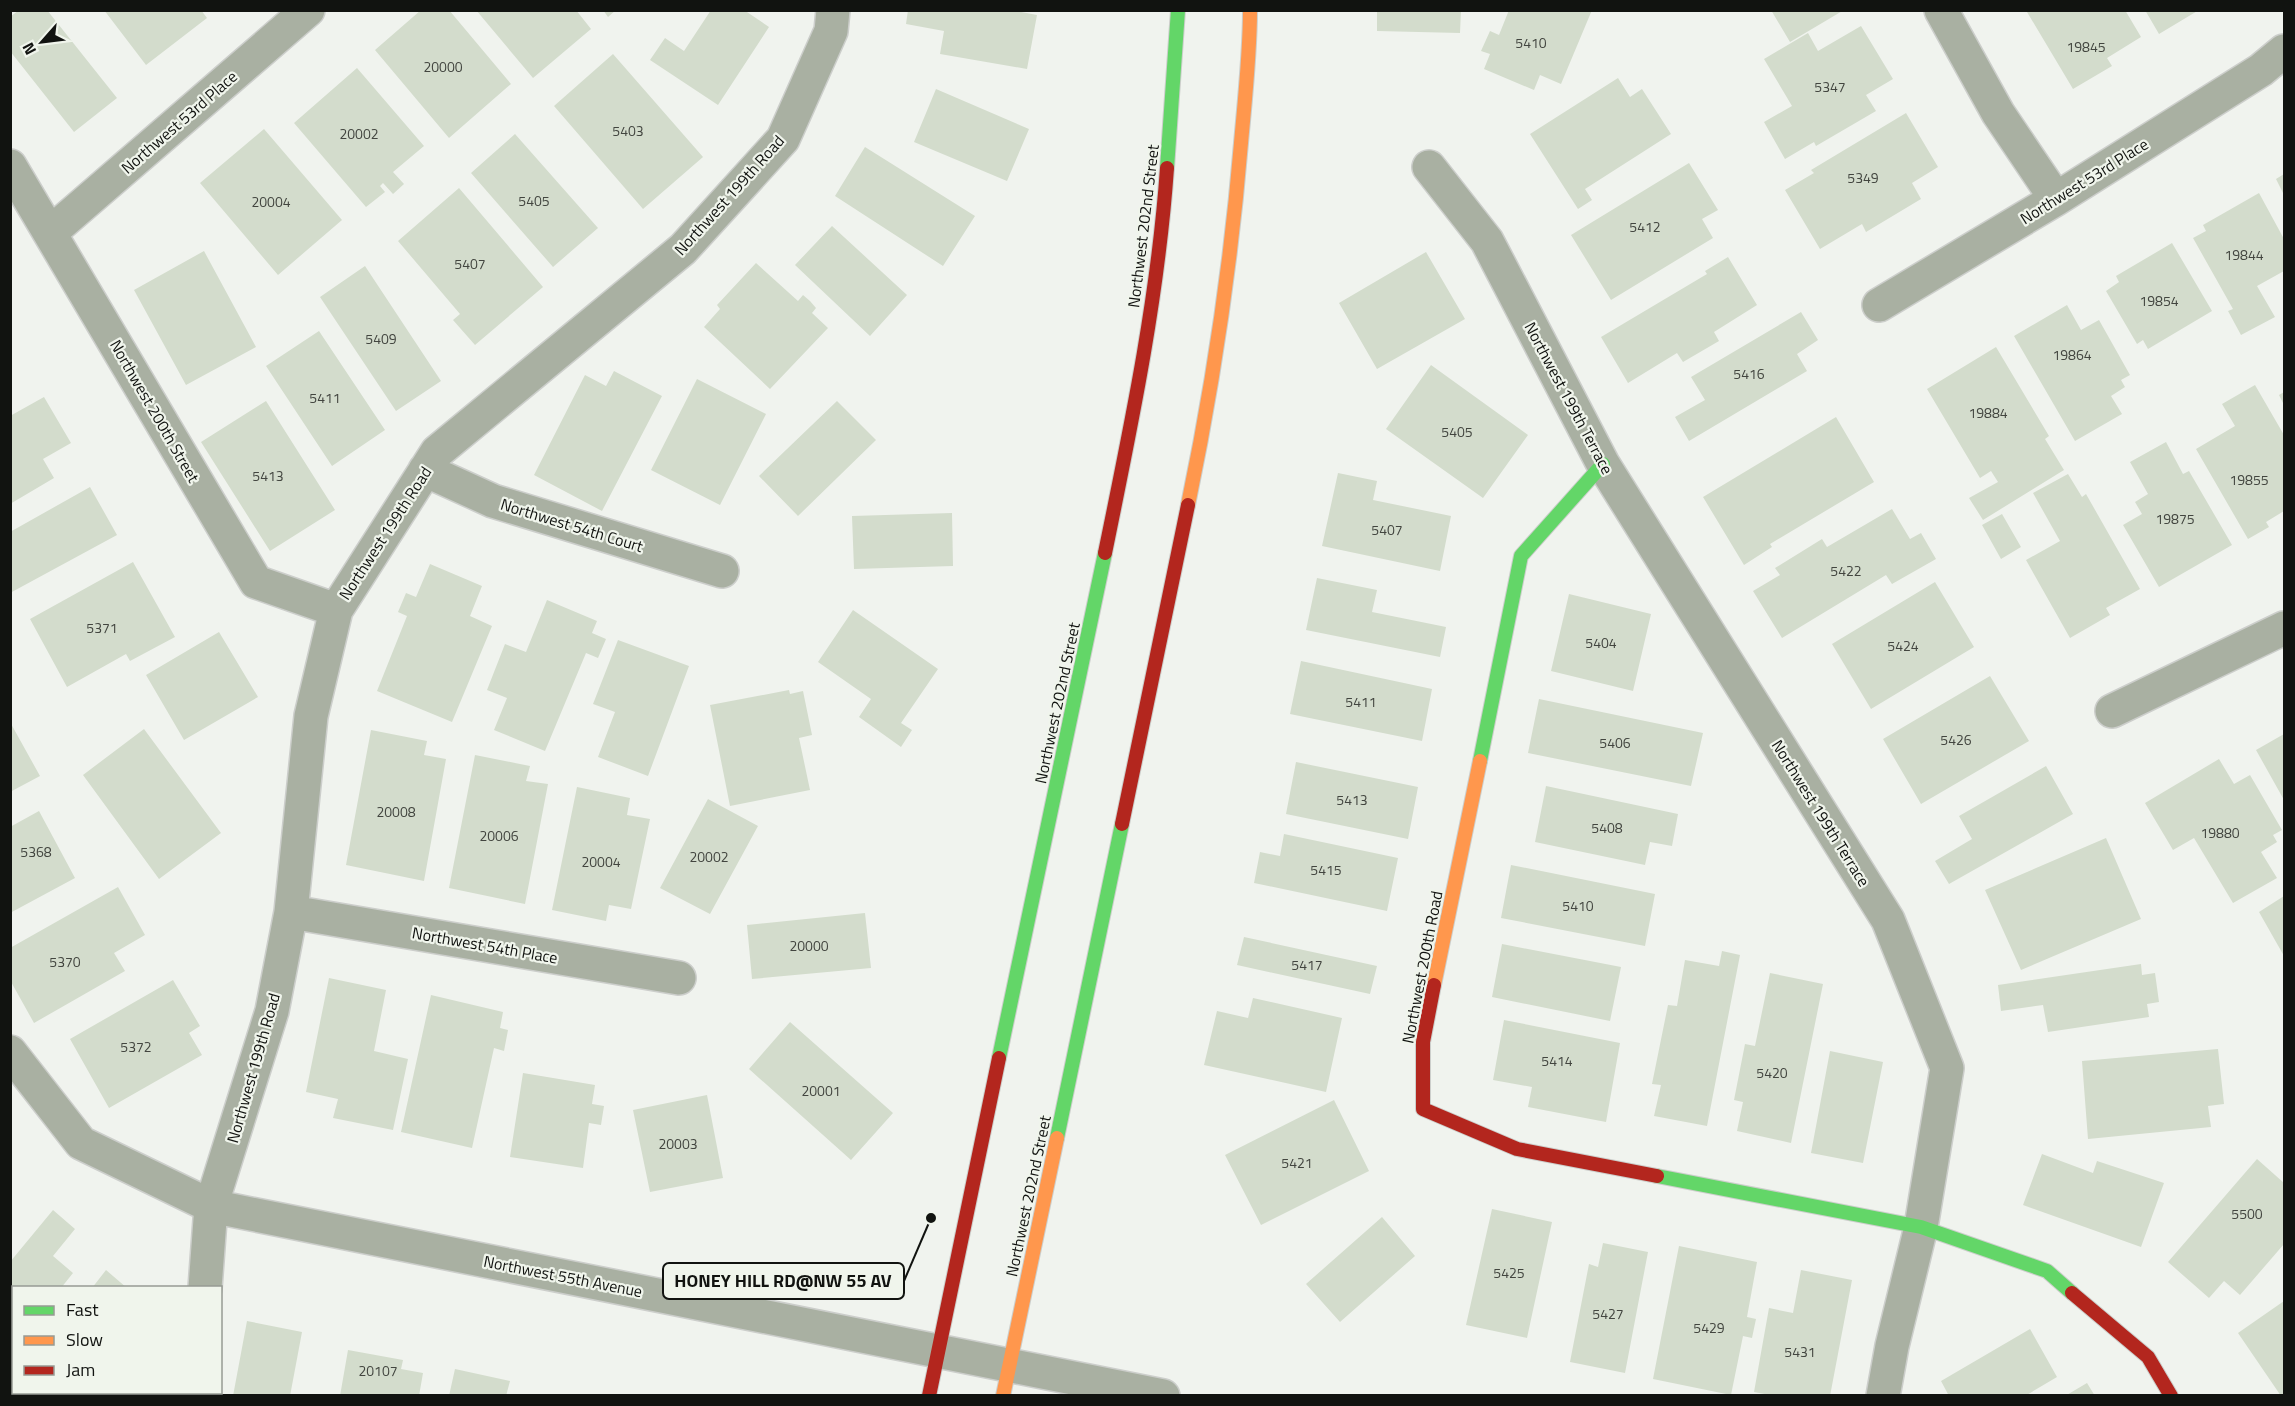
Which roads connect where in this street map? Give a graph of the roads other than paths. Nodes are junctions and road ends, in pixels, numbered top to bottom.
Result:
1 (308, 10) edge
2 (833, 10) edge
3 (1178, 10) edge
4 (1250, 10) edge
5 (1941, 10) edge
6 (2284, 51) edge
7 (10, 166) edge
8 (1429, 167) dead end
9 (2056, 199) junction
10 (50, 233) junction
11 (1880, 305) dead end
12 (1604, 464) junction
13 (426, 470) junction
14 (722, 571) dead end
15 (336, 610) junction
16 (2284, 628) edge
17 (2112, 711) dead end
18 (291, 912) junction
19 (679, 978) dead end
20 (10, 1052) edge
21 (211, 1206) junction
22 (1922, 1227) junction
23 (205, 1286) edge
24 (938, 1350) junction
25 (1006, 1380) edge
26 (929, 1395) edge
27 (1163, 1395) edge
28 (1882, 1395) edge
29 (2171, 1395) edge

1 - 10 street, Northwest 53rd Place
2 - 13 street, Northwest 199th Road
3 - 24 main road, Northwest 202nd Street
4 - 25 main road, Northwest 202nd Street
5 - 9 street
6 - 9 street, Northwest 53rd Place
7 - 10 street, Northwest 200th Street
8 - 12 street, Northwest 199th Terrace
9 - 11 street, Northwest 53rd Place
10 - 15 street, Northwest 200th Street
12 - 22 street, Northwest 199th Terrace
12 - 22 main road, Northwest 200th Road
13 - 14 street, Northwest 54th Court
13 - 15 street, Northwest 199th Road
15 - 18 street, Northwest 199th Road
16 - 17 street
18 - 19 street, Northwest 54th Place
18 - 21 street, Northwest 199th Road
20 - 21 street, Northwest 55th Avenue
21 - 23 street, Northwest 199th Road
21 - 24 street, Northwest 55th Avenue
22 - 28 street
22 - 29 main road
24 - 25 street, Northwest 55th Avenue
24 - 26 main road, Northwest 202nd Street
25 - 27 street, Northwest 55th Avenue

